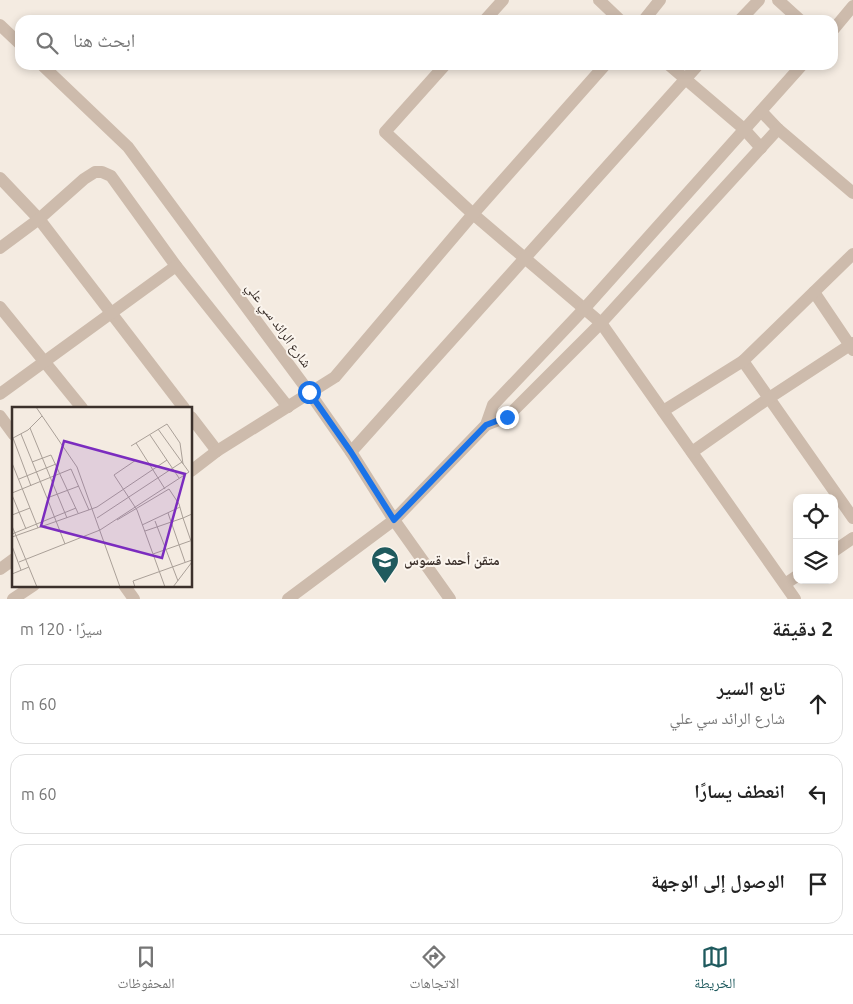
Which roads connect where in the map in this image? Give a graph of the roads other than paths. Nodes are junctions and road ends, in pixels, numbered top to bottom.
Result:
1 (502, 0) edge
2 (599, 0) edge
3 (660, 0) edge
4 (759, 0) edge
5 (778, 0) edge
6 (853, 6) edge
7 (489, 15) edge
8 (615, 15) edge
9 (648, 15) edge
10 (745, 15) edge
11 (794, 15) edge
12 (838, 24) edge
13 (0, 26) edge
14 (15, 40) edge
15 (47, 70) edge
16 (441, 70) edge
17 (601, 70) edge
18 (675, 70) edge
19 (693, 70) edge
20 (798, 70) edge
21 (685, 79) junction
22 (761, 111) junction
23 (778, 128) junction
24 (744, 129) junction
25 (761, 148) junction
26 (0, 178) edge
27 (853, 193) edge
28 (473, 214) junction
29 (40, 219) junction
30 (0, 248) edge
31 (853, 254) edge
32 (525, 258) junction
33 (176, 266) junction
34 (814, 292) junction
35 (0, 307) edge
36 (584, 309) junction
37 (111, 313) junction
38 (601, 323) junction
39 (852, 346) edge
40 (743, 361) junction
41 (43, 362) junction
42 (309, 392) junction
43 (0, 394) edge
44 (769, 398) junction
45 (81, 407) edge
46 (183, 407) edge
47 (288, 407) junction
48 (663, 411) junction
49 (0, 416) edge
50 (193, 421) edge
51 (486, 425) junction
52 (12, 432) edge
53 (217, 450) junction
54 (351, 452) junction
55 (692, 452) junction
56 (192, 470) edge
57 (853, 518) edge
58 (394, 520) junction
59 (853, 538) edge
60 (838, 548) edge
61 (12, 560) edge
62 (0, 569) edge
63 (793, 579) edge
64 (785, 584) junction
65 (32, 586) edge
66 (125, 586) edge
67 (13, 599) edge
68 (134, 599) edge
69 (288, 599) edge
70 (450, 599) edge
71 (795, 599) edge

1 - 7 street
2 - 8 street
3 - 9 street
4 - 10 street
5 - 11 street
6 - 12 street
13 - 14 street
15 - 42 street, شارع الرائد سي علي
16 - 28 street
17 - 28 street
18 - 21 street
19 - 21 street
20 - 22 street
21 - 24 street
21 - 32 street
22 - 23 street
22 - 24 street
23 - 25 street
23 - 27 street
24 - 25 street
24 - 36 street
25 - 38 street
26 - 29 street
28 - 32 street
28 - 42 street
29 - 30 street
29 - 33 street
29 - 37 street
31 - 34 street
32 - 36 street
32 - 54 street
33 - 37 street
33 - 47 street
34 - 39 street
34 - 40 street
35 - 41 street
36 - 38 street
36 - 51 street
37 - 41 street
37 - 46 street
38 - 48 street
38 - 51 street
39 - 44 street
40 - 44 street
40 - 48 street
41 - 43 street
41 - 45 street
42 - 47 street
42 - 54 street, شارع الرائد سي علي
44 - 55 street
44 - 57 street
47 - 53 street
48 - 55 street
49 - 52 street
50 - 53 street
51 - 58 street
53 - 56 street
54 - 58 street, شارع الرائد سي علي
55 - 64 street
58 - 69 street
58 - 70 street, شارع الرائد سي علي
59 - 60 street
61 - 62 street
63 - 64 street
64 - 71 street
65 - 67 street
66 - 68 street

